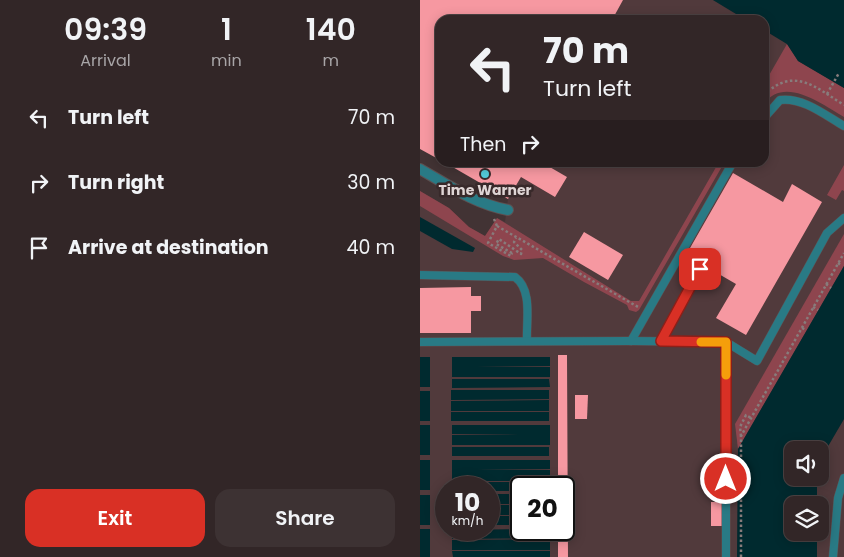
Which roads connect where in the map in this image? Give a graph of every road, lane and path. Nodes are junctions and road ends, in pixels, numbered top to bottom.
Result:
1 (839, 73) dead end
2 (769, 90) edge
3 (827, 94) junction
4 (844, 105) edge
5 (769, 112) edge
6 (844, 126) edge
7 (730, 167) edge
8 (420, 169) edge
9 (490, 207) junction
10 (508, 210) dead end
11 (844, 218) edge
12 (497, 226) junction
13 (516, 238) junction
14 (844, 253) edge
15 (838, 263) junction
16 (842, 266) dead end
17 (700, 269) dead end
18 (420, 276) edge
19 (826, 284) junction
20 (831, 288) dead end
21 (813, 307) junction
22 (638, 308) dead end
23 (818, 310) dead end
24 (802, 328) junction
25 (806, 330) dead end
26 (526, 341) junction
27 (631, 341) junction
28 (661, 341) junction
29 (420, 342) edge
30 (726, 342) junction
31 (789, 351) junction
32 (793, 353) dead end
33 (777, 372) junction
34 (781, 374) dead end
35 (751, 418) junction
36 (741, 436) junction
37 (844, 478) edge
38 (726, 557) edge
39 (741, 557) edge
40 (833, 557) edge

1 - 3 path
2 - 3 path
3 - 4 path
5 - 6 lane
7 - 27 lane
8 - 9 street
9 - 10 street
9 - 12 path
11 - 30 lane
12 - 13 path
12 - 13 path
13 - 22 path
14 - 15 path
15 - 16 path
15 - 19 path
17 - 28 lane
18 - 26 lane
19 - 20 path
19 - 21 path
21 - 23 path
21 - 24 path
24 - 25 path
24 - 31 path
26 - 27 lane
26 - 29 lane
27 - 28 lane
28 - 30 lane
30 - 38 lane
31 - 32 path
31 - 33 path
33 - 34 path
33 - 35 path
35 - 36 path
35 - 36 path
36 - 39 path
37 - 40 lane

